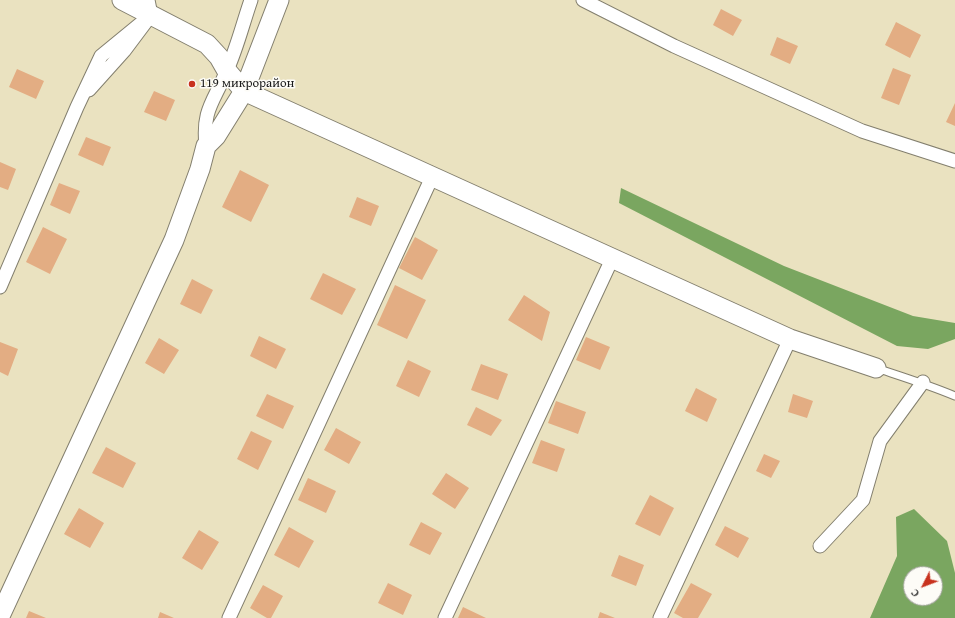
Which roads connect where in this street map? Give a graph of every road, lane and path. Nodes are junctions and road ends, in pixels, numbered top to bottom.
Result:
1 (122, 0) edge
2 (251, 0) edge
3 (279, 0) edge
4 (583, 0) edge
5 (149, 7) edge
6 (227, 71) junction
7 (244, 91) junction
8 (206, 146) junction
9 (955, 161) edge
10 (432, 177) junction
11 (612, 259) junction
12 (0, 287) edge
13 (790, 339) junction
14 (876, 368) joint
15 (923, 382) junction
16 (955, 396) edge
17 (820, 546) dead end
18 (0, 616) edge
19 (229, 618) edge
20 (445, 618) edge
21 (660, 618) edge

1 - 5 street
2 - 6 street
3 - 7 street
4 - 9 street
5 - 6 street
5 - 12 street
6 - 7 street
6 - 8 street
7 - 8 street
7 - 10 street
8 - 18 street
10 - 11 street
10 - 19 street
11 - 13 street
11 - 20 street
13 - 14 street
13 - 21 street
14 - 15 lane
15 - 16 lane
15 - 17 street

